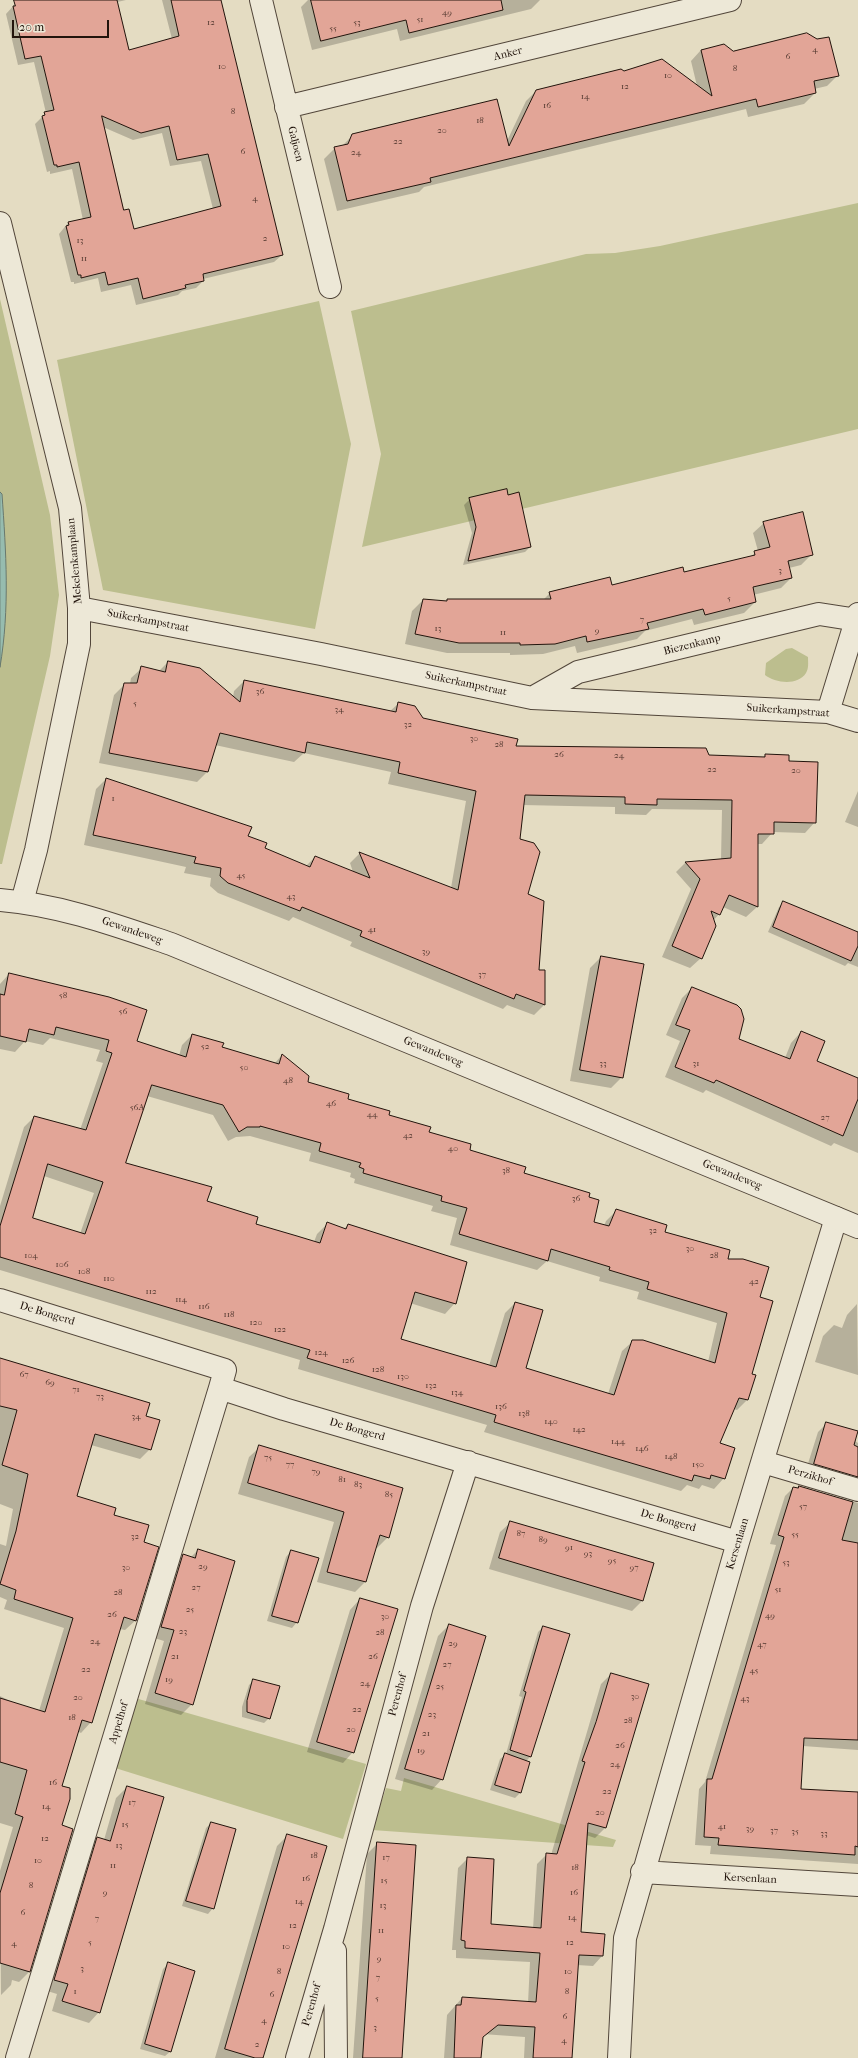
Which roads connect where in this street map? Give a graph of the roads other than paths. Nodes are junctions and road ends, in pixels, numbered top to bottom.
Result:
1 (261, 0) edge
2 (730, 0) edge
3 (286, 107) junction
4 (0, 223) edge
5 (330, 287) dead end
6 (79, 608) junction
7 (857, 617) edge
8 (532, 698) junction
9 (828, 712) junction
10 (858, 721) edge
11 (0, 900) edge
12 (22, 902) junction
13 (836, 1218) junction
14 (858, 1227) edge
15 (0, 1300) edge
16 (220, 1388) junction
17 (468, 1462) junction
18 (763, 1462) junction
19 (858, 1490) edge
20 (738, 1542) junction
21 (642, 1872) junction
22 (858, 1885) edge
23 (335, 1929) junction
24 (17, 2058) edge
25 (297, 2058) edge
26 (336, 2058) edge
27 (619, 2058) edge

1 - 3 street, Galjoen
2 - 3 street, Anker
3 - 5 street, Galjoen
4 - 6 street, Mekelenkamplaan
6 - 8 street, Suikerkampstraat
6 - 12 street, Mekelenkamplaan
7 - 8 street, Biezenkamp
7 - 9 street, Biezenkamp
8 - 9 street, Suikerkampstraat
9 - 10 street, Suikerkampstraat
11 - 12 street, Gewandeweg
12 - 13 street, Gewandeweg
13 - 14 street, Gewandeweg
13 - 18 street, Kersenlaan
15 - 16 street, De Bongerd
16 - 17 street, De Bongerd
16 - 24 street, Appelhof
17 - 20 street, De Bongerd
17 - 23 street, Perenhof
18 - 19 street, Perzikhof
18 - 20 street, Kersenlaan
20 - 21 street, Kersenlaan
21 - 22 street, Kersenlaan
21 - 27 street, Kersenlaan
23 - 25 street, Perenhof
23 - 26 street, Perenhof

